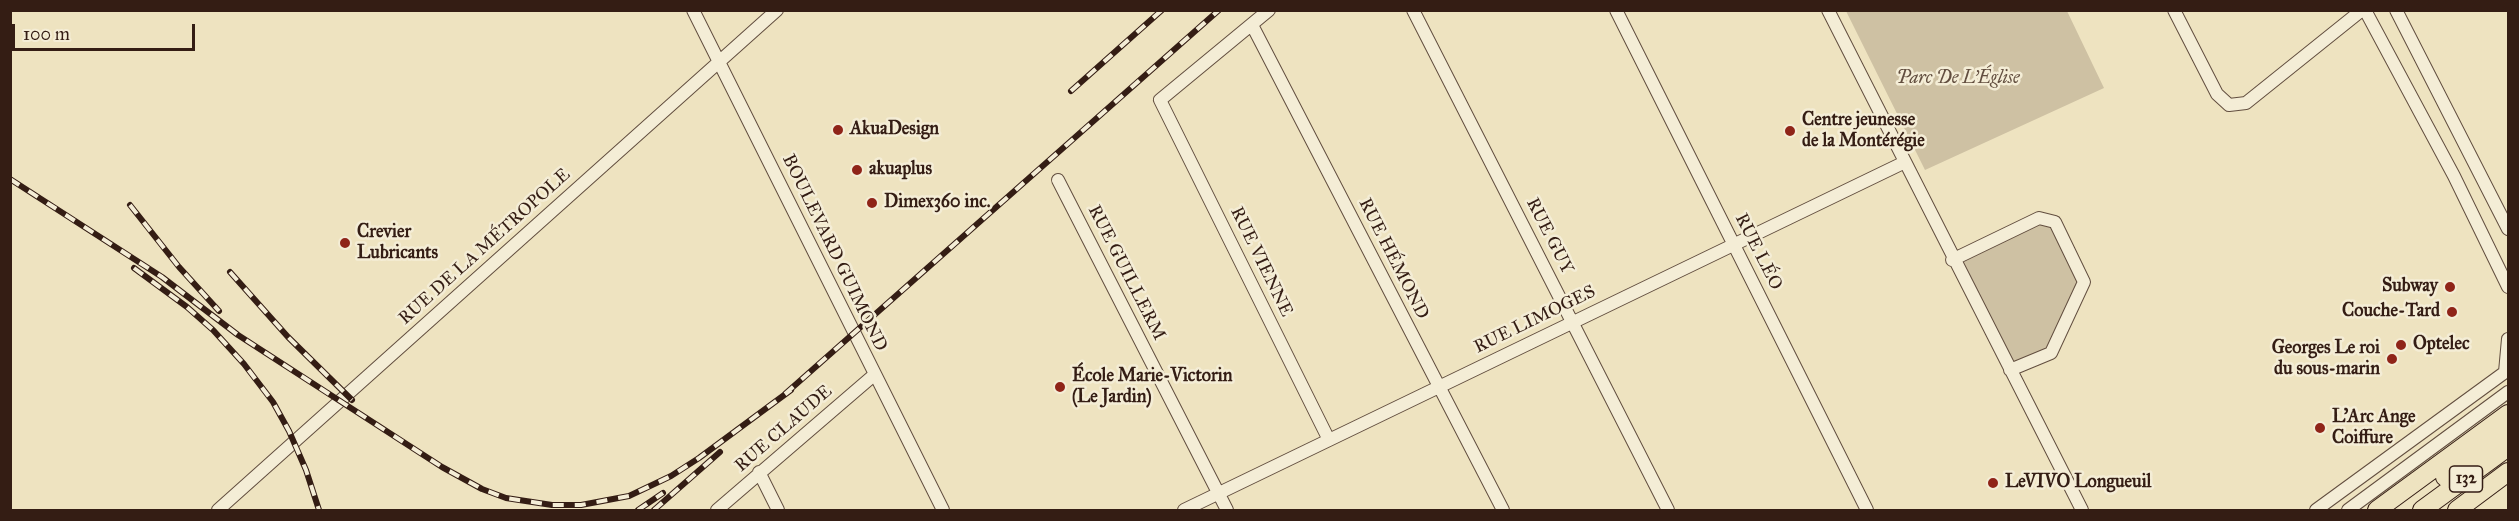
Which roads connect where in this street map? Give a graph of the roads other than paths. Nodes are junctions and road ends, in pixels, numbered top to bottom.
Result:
1 (693, 10) edge
2 (777, 10) edge
3 (1269, 10) edge
4 (1413, 10) edge
5 (1616, 10) edge
6 (1828, 10) edge
7 (2174, 10) edge
8 (2363, 10) edge
9 (2396, 10) edge
10 (1252, 25) junction
11 (719, 62) junction
12 (1903, 163) junction
13 (1058, 180) dead end
14 (2508, 229) edge
15 (1734, 244) junction
16 (1952, 260) junction
17 (2508, 287) edge
18 (1573, 322) junction
19 (2508, 339) edge
20 (2010, 370) junction
21 (2507, 371) edge
22 (874, 375) junction
23 (1439, 387) junction
24 (2508, 392) edge
25 (2508, 414) edge
26 (2508, 430) edge
27 (1329, 440) junction
28 (2508, 447) edge
29 (759, 472) junction
30 (2508, 472) edge
31 (1219, 494) junction
32 (218, 510) edge
33 (717, 510) edge
34 (778, 510) edge
35 (943, 510) edge
36 (1184, 510) edge
37 (1227, 510) edge
38 (1503, 510) edge
39 (1668, 510) edge
40 (1867, 510) edge
41 (2082, 510) edge
42 (2316, 510) edge
43 (2348, 510) edge
44 (2377, 510) edge
45 (2398, 510) edge
46 (2422, 510) edge
47 (2457, 510) edge

1 - 11 street, BOULEVARD GUIMOND
2 - 11 street, RUE DE LA MÉTROPOLE
3 - 10 street
4 - 18 street, RUE GUY
5 - 15 street, RUE LÉO
6 - 12 street
7 - 8 street
8 - 17 street
9 - 14 street
10 - 23 street, RUE HÉMOND
10 - 27 street, RUE VIENNE
11 - 22 street, BOULEVARD GUIMOND
11 - 32 street, RUE DE LA MÉTROPOLE
12 - 15 street, RUE LIMOGES
12 - 16 street
13 - 31 street, RUE GUILLERM
15 - 18 street, RUE LIMOGES
15 - 40 street, RUE LÉO
16 - 20 street
16 - 20 street
18 - 23 street, RUE LIMOGES
18 - 39 street, RUE GUY
19 - 21 street
20 - 41 street
21 - 42 street
22 - 29 street, RUE CLAUDE
22 - 35 street, BOULEVARD GUIMOND
23 - 27 street, RUE LIMOGES
23 - 38 street, RUE HÉMOND
24 - 43 street
25 - 44 highway
26 - 45 highway
27 - 31 street, RUE LIMOGES
28 - 46 highway, 132
29 - 33 street, RUE CLAUDE
29 - 34 street
30 - 47 highway
31 - 36 street, RUE LIMOGES
31 - 37 street, RUE GUILLERM

